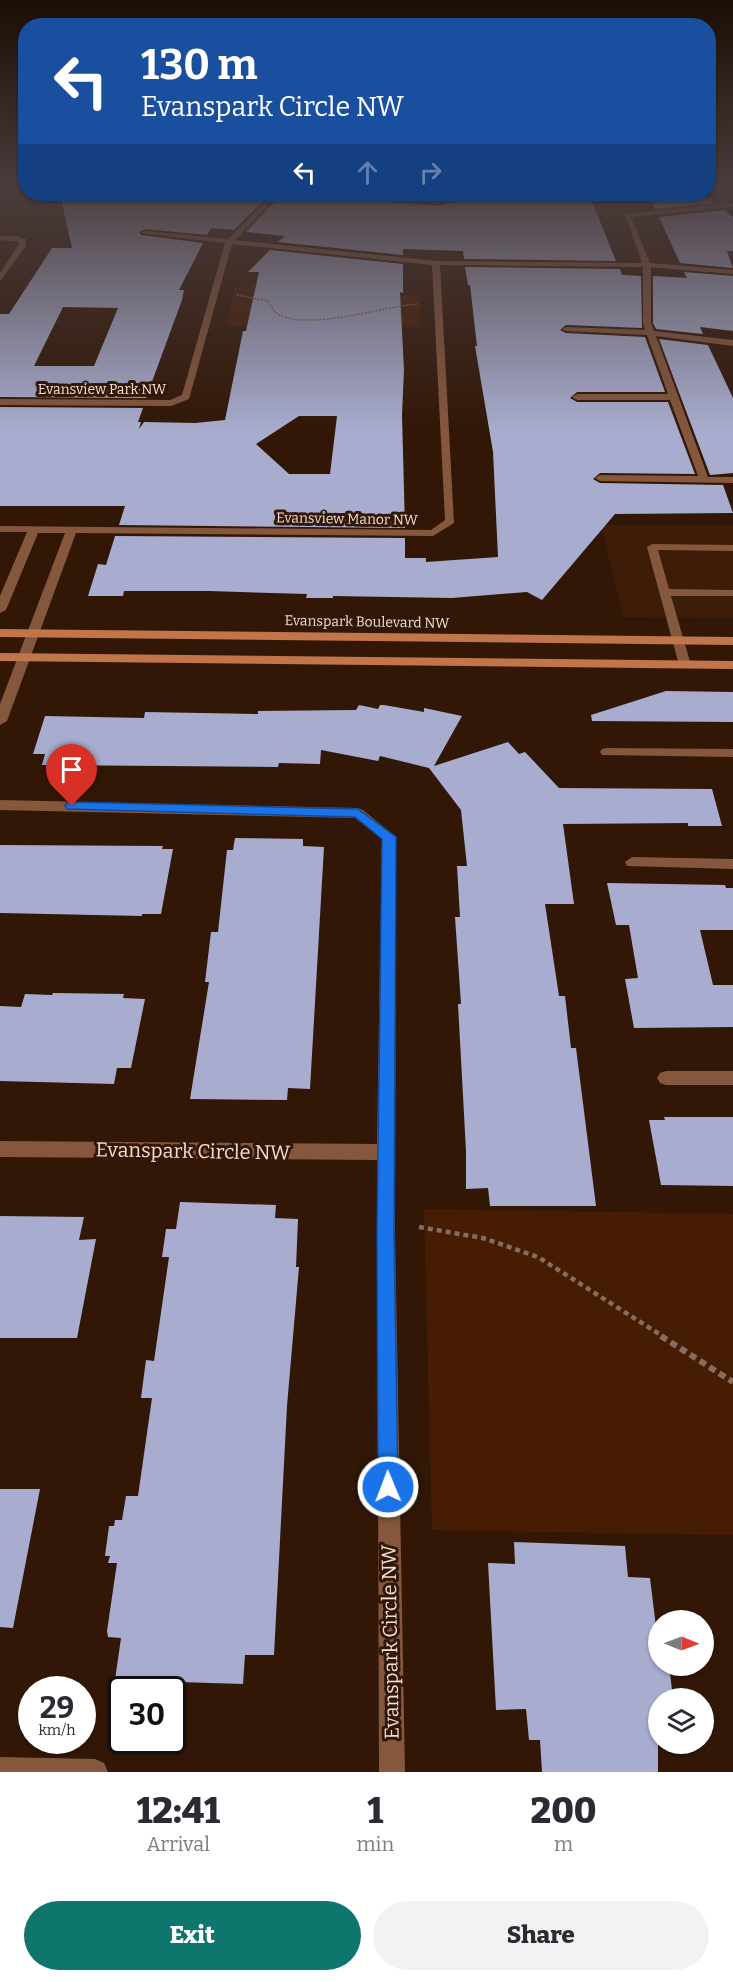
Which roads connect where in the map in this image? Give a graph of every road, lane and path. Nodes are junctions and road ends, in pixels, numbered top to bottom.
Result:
1 (222, 267) edge
2 (436, 267) edge
3 (647, 267) edge
4 (668, 267) edge
5 (733, 272) edge
6 (215, 294) junction
7 (438, 309) junction
8 (566, 329) dead end
9 (650, 333) junction
10 (733, 343) edge
11 (577, 397) dead end
12 (674, 397) junction
13 (0, 402) edge
14 (600, 478) dead end
15 (704, 480) junction
16 (733, 480) edge
17 (0, 529) edge
18 (34, 529) junction
19 (72, 529) junction
20 (733, 548) edge
21 (666, 592) junction
22 (733, 593) edge
23 (0, 610) edge
24 (0, 633) edge
25 (33, 633) junction
26 (679, 640) junction
27 (733, 640) edge
28 (0, 657) edge
29 (24, 658) junction
30 (686, 664) junction
31 (733, 665) edge
32 (0, 722) edge
33 (607, 752) dead end
34 (733, 753) edge
35 (0, 805) edge
36 (633, 862) dead end
37 (733, 864) edge
38 (666, 1078) dead end
39 (733, 1078) edge
40 (0, 1149) edge
41 (387, 1152) junction
42 (419, 1227) dead end
43 (733, 1382) edge
44 (0, 1770) edge
45 (95, 1772) edge
46 (392, 1772) edge

1 - 6 street, Evansview Park NW
2 - 7 street, Evansview Manor NW
3 - 9 street
4 - 5 street
6 - 7 path
6 - 13 street, Evansview Park NW
7 - 19 street, Evansview Manor NW
8 - 9 street
9 - 10 street
9 - 12 street
11 - 12 street
12 - 15 street
14 - 15 street
15 - 16 street
17 - 18 street, Evansview Manor NW
18 - 19 street, Evansview Manor NW
18 - 23 street
19 - 25 street
20 - 21 street
21 - 22 street
21 - 26 street
24 - 25 street, Evanspark Boulevard NW
25 - 26 street, Evanspark Boulevard NW
25 - 29 street
26 - 27 street, Evanspark Boulevard NW
26 - 30 street
28 - 29 street
29 - 30 street
29 - 32 street
30 - 31 street
33 - 34 street
35 - 41 street, Evanspark Circle NW
36 - 37 street
38 - 39 street
40 - 41 street, Evanspark Circle NW
41 - 46 street, Evanspark Circle NW
42 - 43 path
44 - 45 street

